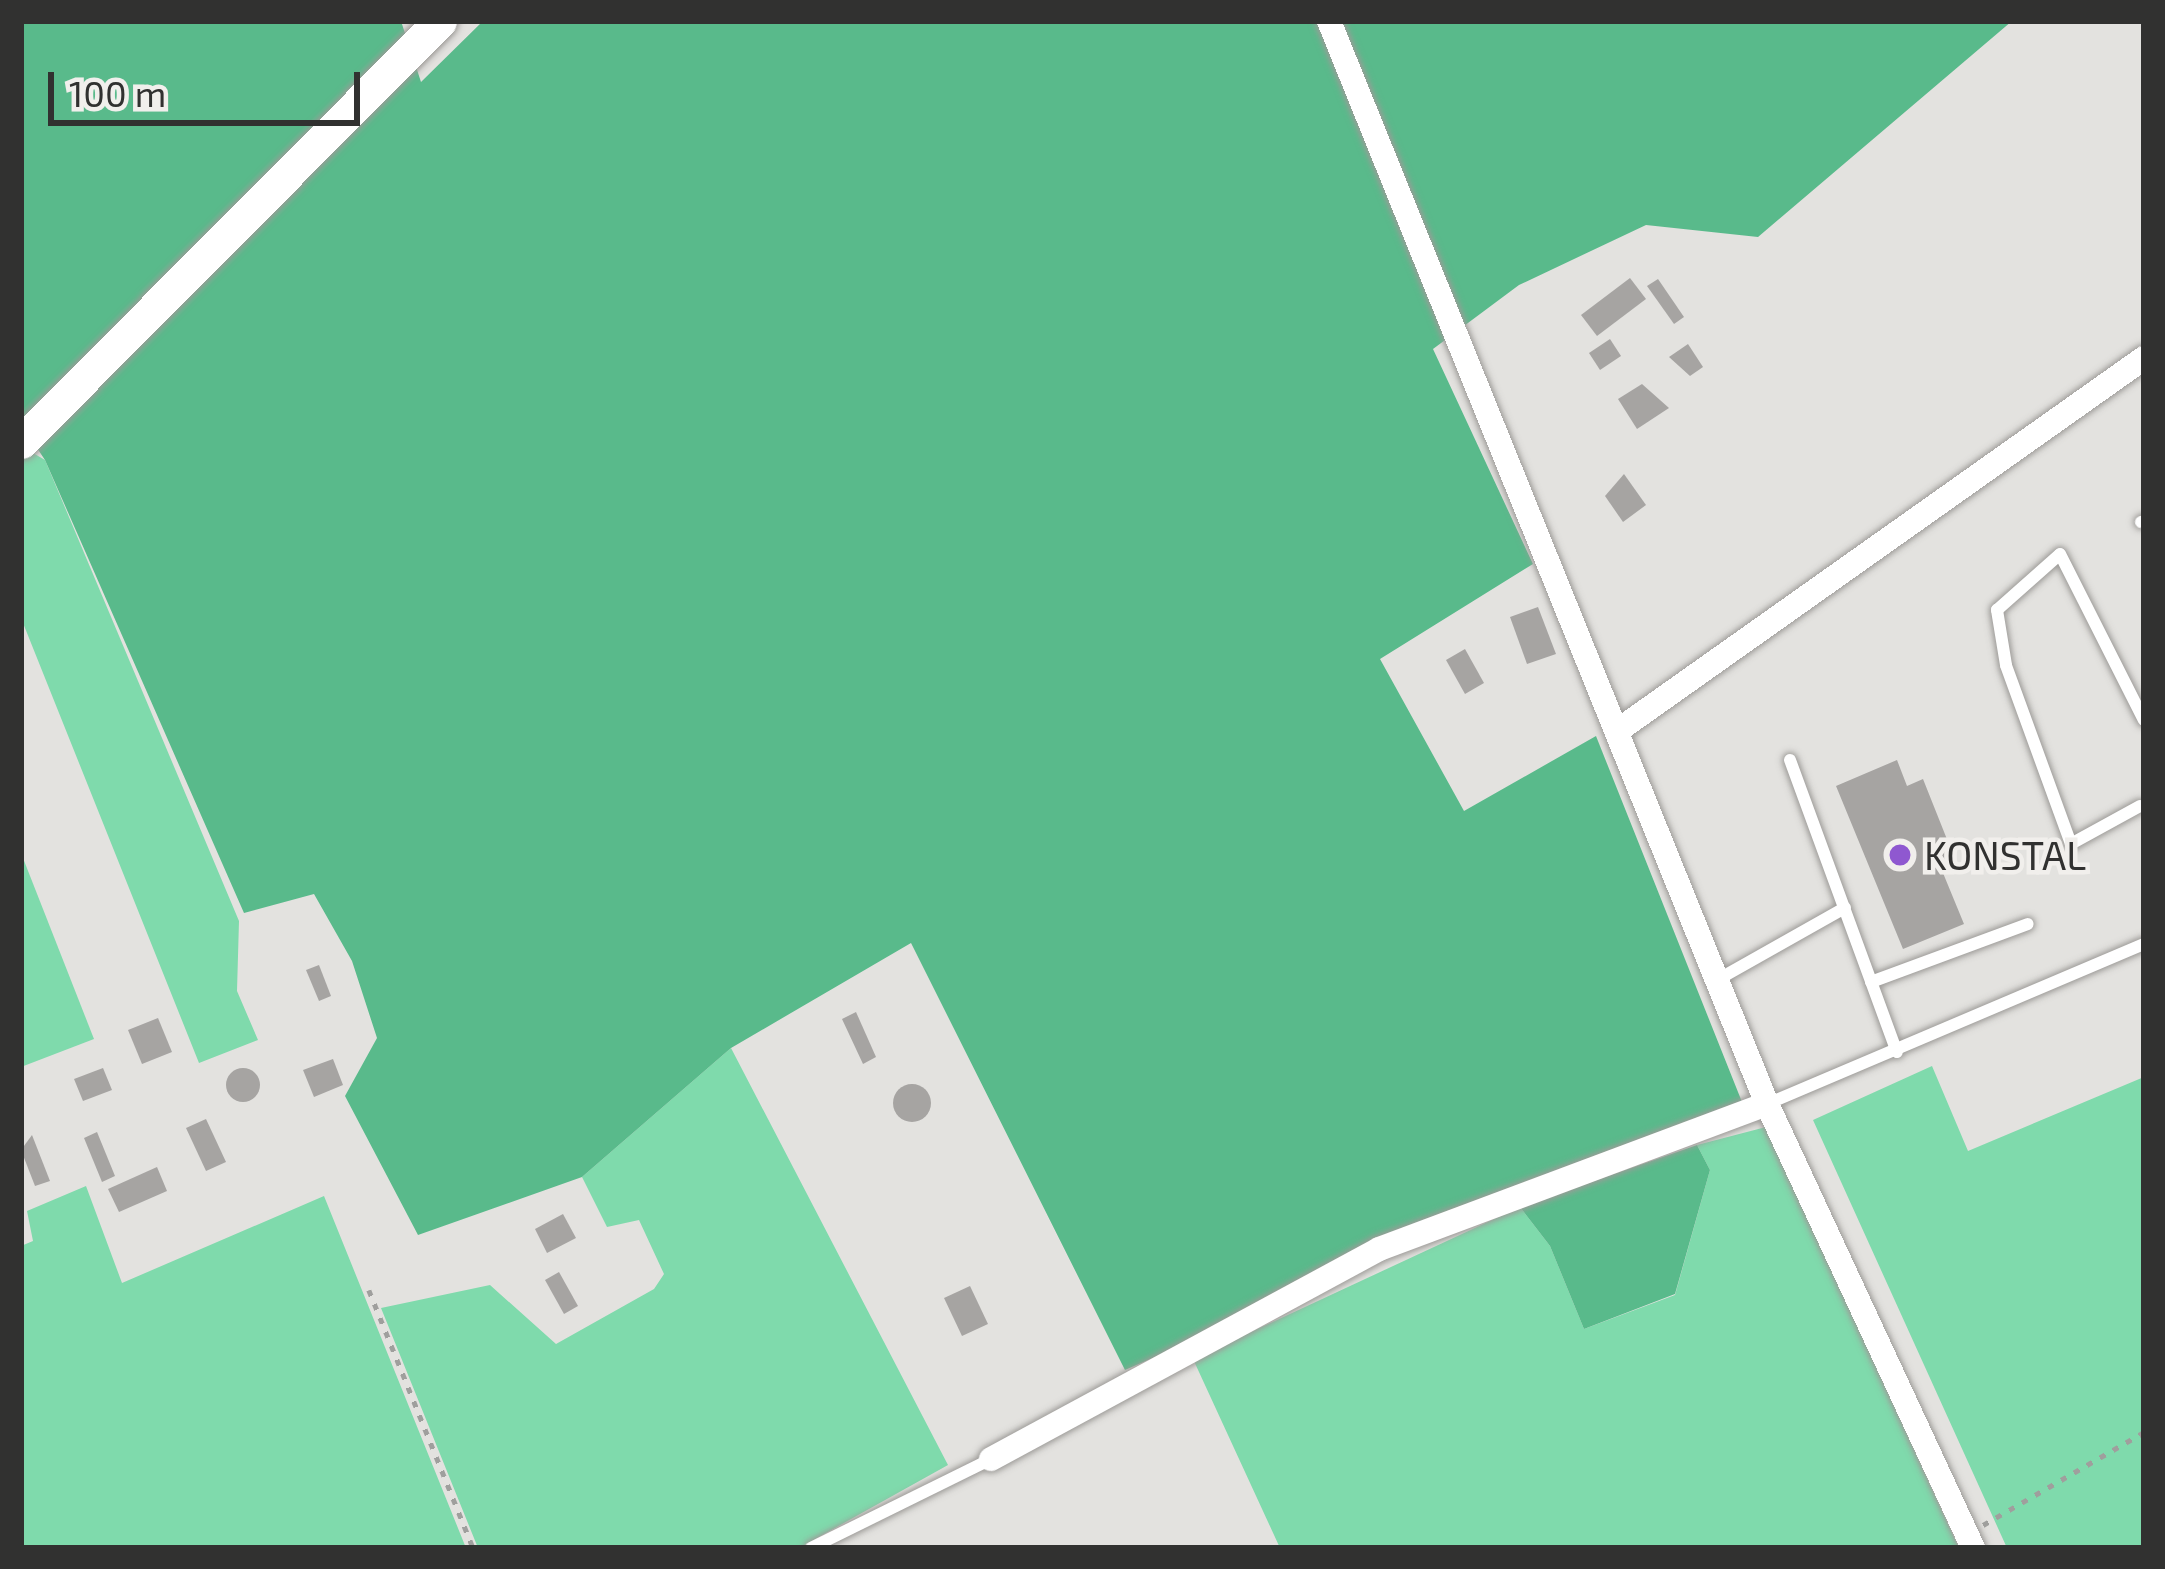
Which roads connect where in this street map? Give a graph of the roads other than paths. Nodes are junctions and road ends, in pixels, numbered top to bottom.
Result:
1 (440, 21) edge
2 (1329, 21) edge
3 (2144, 358) edge
4 (21, 442) edge
5 (2139, 699) edge
6 (2144, 720) edge
7 (1620, 729) junction
8 (1790, 760) dead end
9 (2140, 806) dead end
10 (1845, 908) junction
11 (2027, 924) dead end
12 (2144, 944) edge
13 (1717, 980) junction
14 (1871, 982) junction
15 (1897, 1052) junction
16 (1767, 1104) junction
17 (991, 1459) joint
18 (1970, 1541) edge
19 (811, 1548) edge

1 - 4 main road
2 - 7 street
3 - 7 street
5 - 6 lane
5 - 9 lane
7 - 13 street
8 - 10 lane
10 - 13 lane
10 - 14 lane
11 - 14 lane
12 - 15 lane
13 - 16 street
14 - 15 lane
15 - 16 lane
16 - 17 street
16 - 18 street
17 - 19 lane

